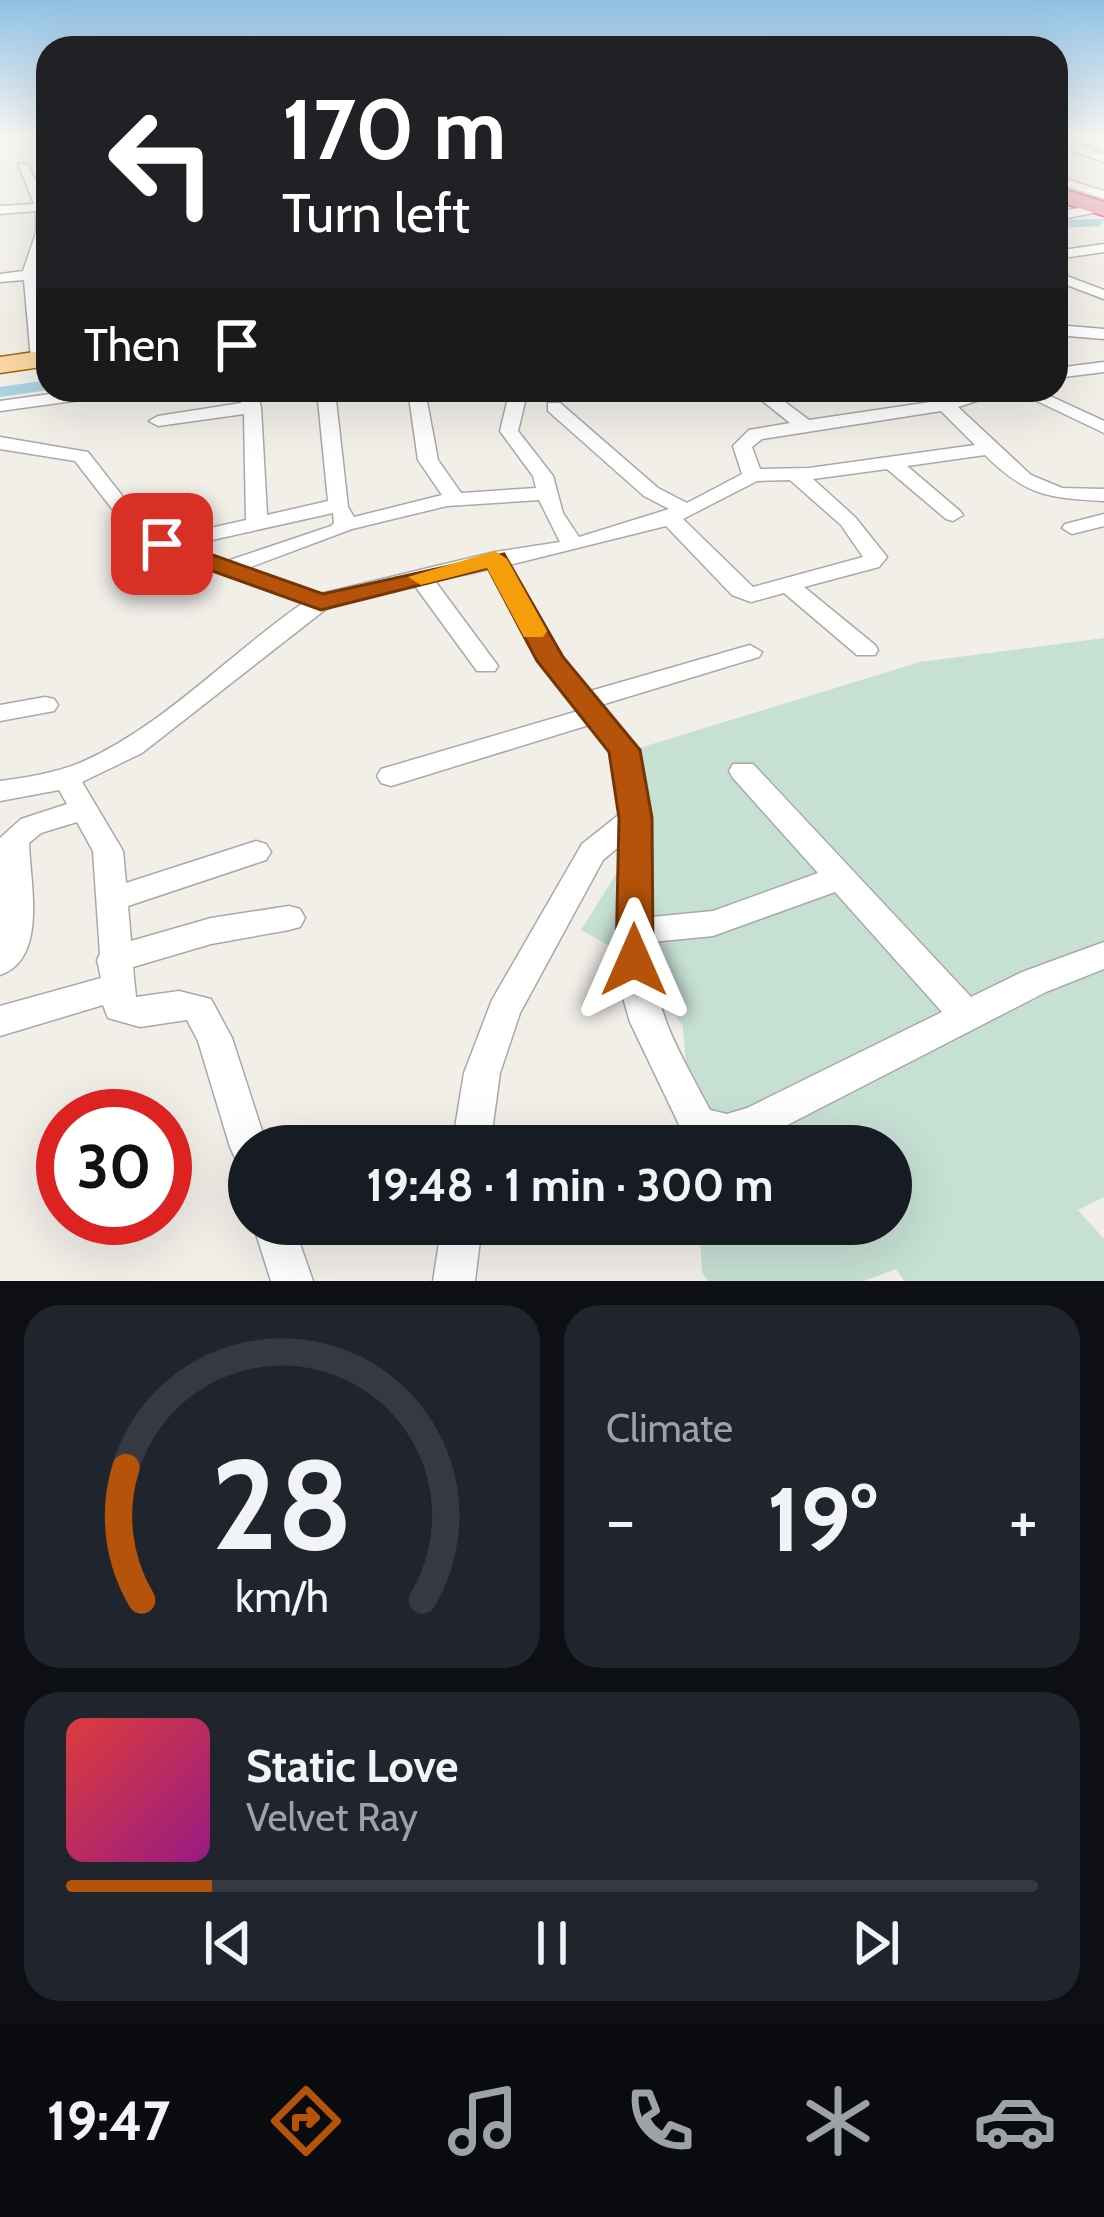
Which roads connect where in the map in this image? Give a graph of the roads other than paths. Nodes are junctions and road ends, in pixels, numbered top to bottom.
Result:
1 (1103, 204) edge
2 (0, 210) edge
3 (36, 213) edge
4 (1068, 213) edge
5 (36, 239) edge
6 (1104, 248) edge
7 (1083, 250) junction
8 (1068, 253) edge
9 (1104, 258) edge
10 (31, 275) junction
11 (0, 278) edge
12 (1068, 281) edge
13 (1104, 296) edge
14 (36, 306) edge
15 (1068, 330) edge
16 (1104, 334) edge
17 (36, 356) edge
18 (0, 361) edge
19 (1104, 367) edge
20 (1068, 372) edge
21 (36, 401) edge
22 (237, 402) edge
23 (249, 402) edge
24 (327, 402) edge
25 (417, 402) edge
26 (516, 402) edge
27 (774, 402) edge
28 (956, 402) edge
29 (1049, 402) edge
30 (945, 405) junction
31 (0, 406) edge
32 (554, 407) dead end
33 (158, 421) dead end
34 (802, 424) junction
35 (1104, 428) edge
36 (0, 443) edge
37 (988, 449) junction
38 (888, 460) junction
39 (752, 475) junction
40 (796, 475) junction
41 (549, 493) junction
42 (1104, 495) edge
43 (455, 499) junction
44 (676, 512) junction
45 (342, 515) junction
46 (953, 515) dead end
47 (1104, 520) edge
48 (257, 524) junction
49 (1072, 528) dead end
50 (571, 542) junction
51 (162, 544) junction
52 (495, 559) junction
53 (225, 568) junction
54 (420, 578) junction
55 (790, 587) junction
56 (321, 602) junction
57 (866, 650) dead end
58 (750, 652) dead end
59 (486, 666) dead end
60 (44, 705) dead end
61 (591, 707) junction
62 (0, 713) edge
63 (743, 771) dead end
64 (391, 776) dead end
65 (67, 779) junction
66 (0, 791) edge
67 (86, 809) junction
68 (635, 818) junction
69 (256, 852) dead end
70 (840, 877) junction
71 (112, 898) junction
72 (289, 918) dead end
73 (634, 928) junction
74 (1104, 955) edge
75 (0, 962) edge
76 (114, 974) junction
77 (969, 1018) junction
78 (0, 1021) edge
79 (242, 1125) edge
80 (473, 1125) edge
81 (280, 1245) edge
82 (459, 1245) edge
83 (292, 1281) edge
84 (454, 1281) edge

1 - 4 street
2 - 3 street
5 - 10 street
6 - 7 street
7 - 8 street
7 - 9 street
10 - 11 street
10 - 14 street
12 - 13 street
15 - 16 street
17 - 18 main road
19 - 20 street
21 - 31 street
22 - 33 street
23 - 48 street
24 - 45 street
25 - 43 street
26 - 41 street
27 - 34 street
28 - 30 street
29 - 35 street
30 - 34 street
30 - 37 street
32 - 44 street
34 - 39 street
36 - 51 street
37 - 38 street
37 - 42 street
38 - 40 street
38 - 46 street
39 - 40 street
39 - 44 street
40 - 55 street
41 - 43 street
41 - 50 street
43 - 45 street
44 - 50 street
44 - 55 street
45 - 48 street
45 - 53 street
47 - 49 street
48 - 51 street
50 - 52 street
51 - 53 street
52 - 54 street
52 - 61 street
53 - 56 street
54 - 56 street
54 - 59 street
55 - 57 street
56 - 65 street
58 - 61 street
60 - 62 street
61 - 64 street
61 - 68 street
63 - 70 street
65 - 66 street
65 - 67 street
67 - 71 street
67 - 75 street
68 - 73 street
68 - 80 street
69 - 71 street
70 - 73 street
70 - 77 street
71 - 76 street
72 - 76 street
73 - 77 street
74 - 77 street
76 - 78 street
76 - 79 street
81 - 83 street
82 - 84 street

